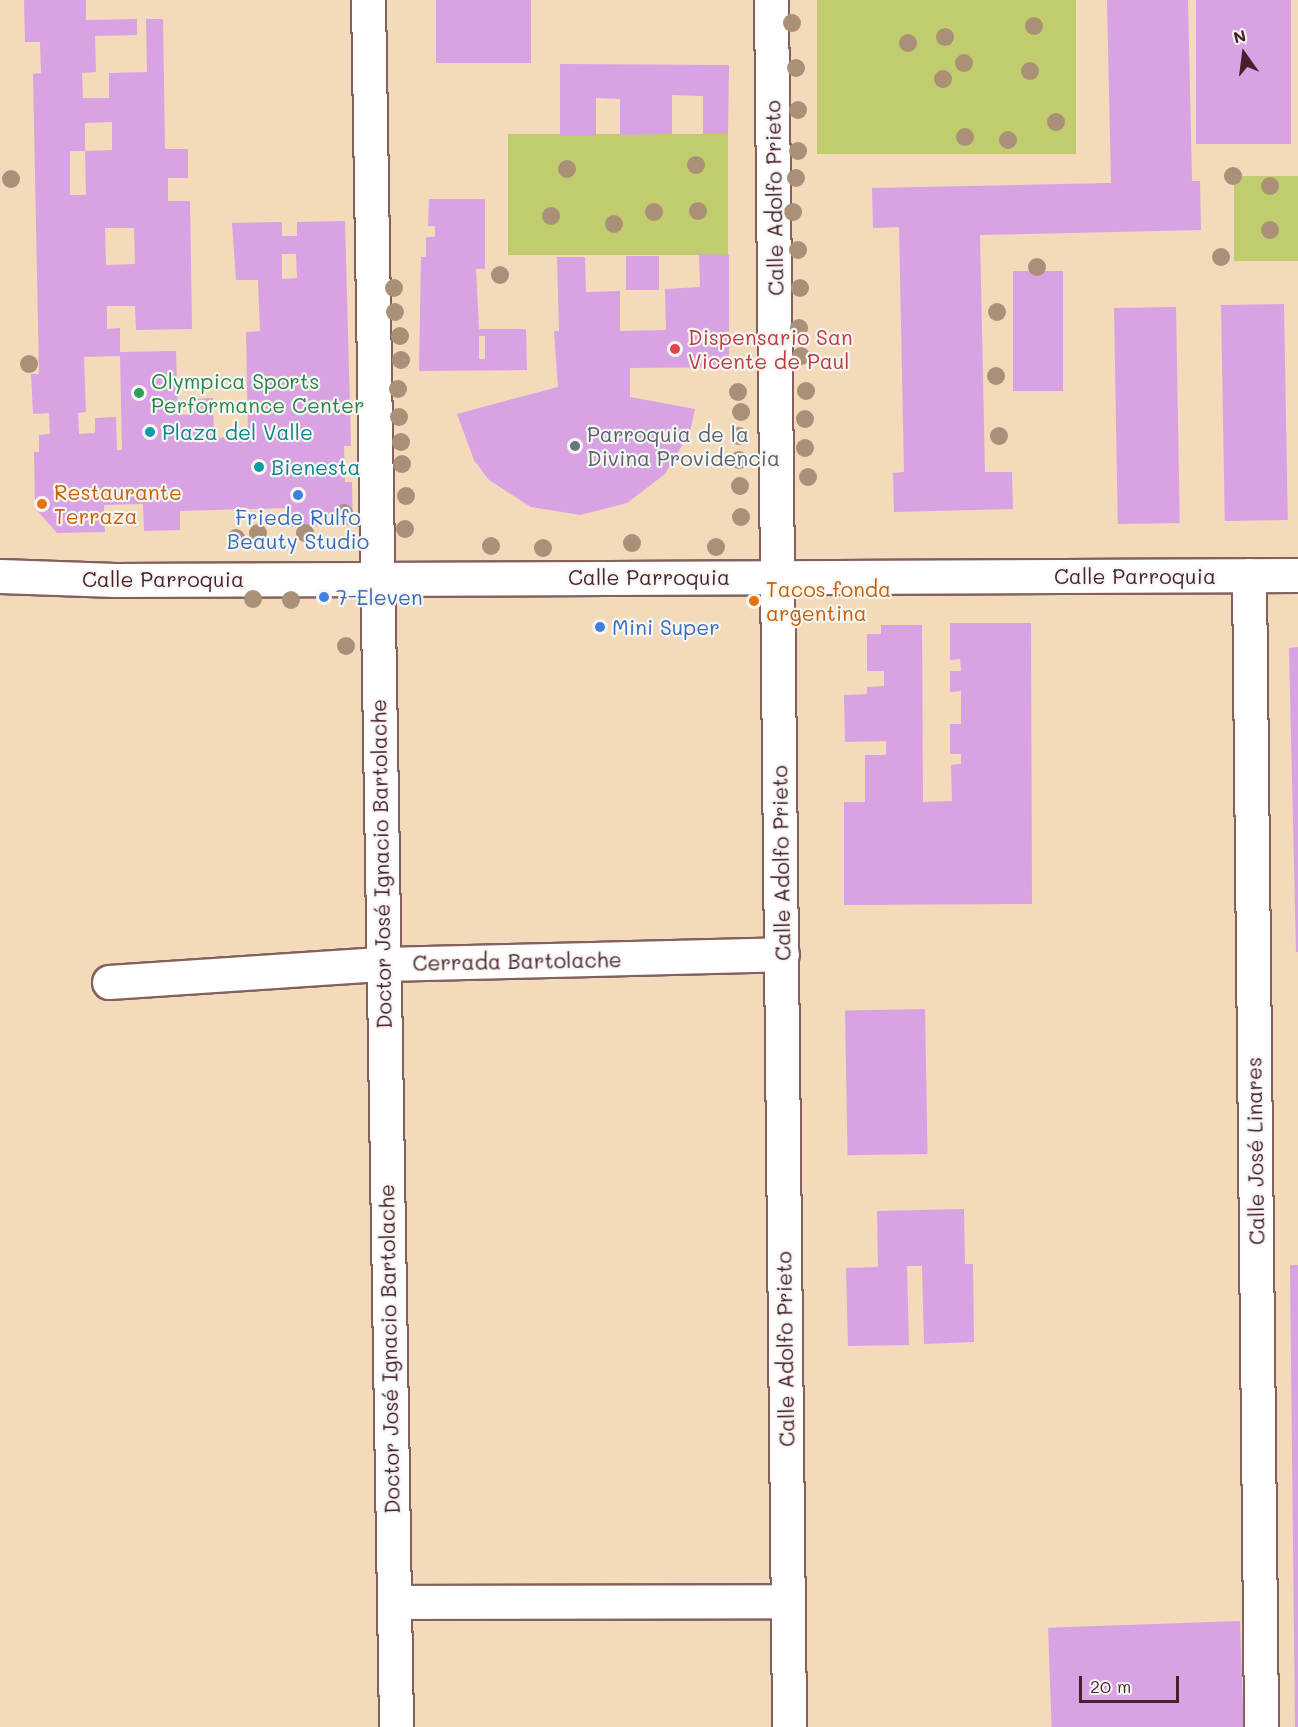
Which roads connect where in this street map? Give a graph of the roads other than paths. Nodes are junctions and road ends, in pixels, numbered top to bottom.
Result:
1 (368, 0) edge
2 (771, 0) edge
3 (1249, 575) junction
4 (1298, 575) edge
5 (0, 576) edge
6 (777, 577) junction
7 (375, 579) junction
8 (782, 954) junction
9 (383, 964) junction
10 (109, 982) dead end
11 (788, 1601) junction
12 (394, 1602) junction
13 (396, 1727) edge
14 (789, 1727) edge
15 (1261, 1727) edge

1 - 7 street, Doctor José Ignacio Bartolache
2 - 6 street, Calle Adolfo Prieto
3 - 4 street, Calle Parroquia
3 - 6 street, Calle Parroquia
3 - 15 street, Calle José Linares
5 - 7 street, Calle Parroquia
6 - 7 street, Calle Parroquia
6 - 8 street, Calle Adolfo Prieto
7 - 9 street, Doctor José Ignacio Bartolache
8 - 9 street, Cerrada Bartolache
8 - 11 street, Calle Adolfo Prieto
9 - 10 street, Cerrada Bartolache
9 - 12 street, Doctor José Ignacio Bartolache
11 - 12 street
11 - 14 street, Calle Adolfo Prieto
12 - 13 street, Doctor José Ignacio Bartolache

